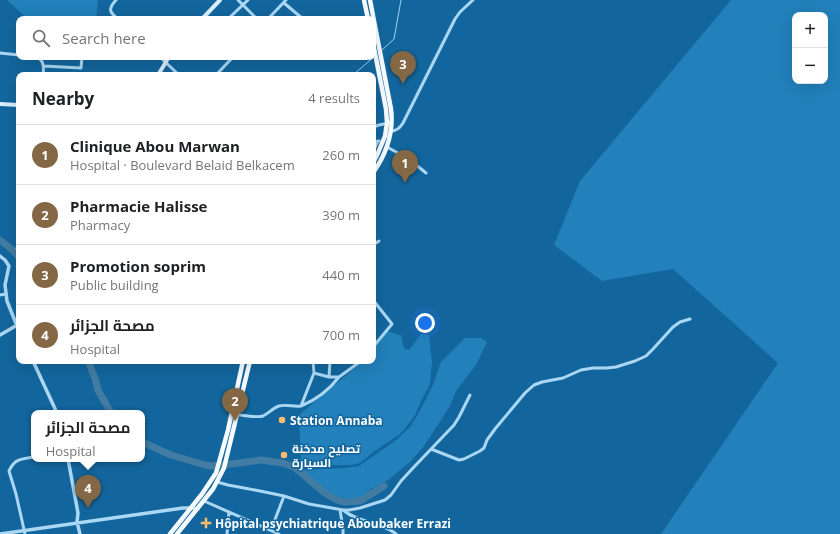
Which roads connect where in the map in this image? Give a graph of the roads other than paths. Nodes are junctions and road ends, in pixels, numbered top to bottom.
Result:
1 (116, 0) edge
2 (220, 0) edge
3 (238, 0) edge
4 (248, 0) edge
5 (364, 0) edge
6 (370, 0) edge
7 (473, 0) edge
8 (285, 1) edge
9 (243, 5) junction
10 (114, 16) edge
11 (205, 16) edge
12 (231, 16) edge
13 (254, 16) edge
14 (271, 16) edge
15 (300, 16) edge
16 (367, 16) edge
17 (373, 16) edge
18 (376, 31) edge
19 (0, 53) edge
20 (16, 55) edge
21 (376, 59) edge
22 (42, 60) edge
23 (81, 60) edge
24 (164, 60) edge
25 (230, 60) edge
26 (166, 62) junction
27 (44, 66) junction
28 (43, 72) edge
29 (160, 72) edge
30 (176, 72) edge
31 (219, 72) edge
32 (0, 104) edge
33 (16, 105) edge
34 (390, 123) junction
35 (376, 126) edge
36 (389, 131) junction
37 (381, 141) junction
38 (376, 142) edge
39 (376, 148) edge
40 (387, 148) junction
41 (376, 155) edge
42 (376, 169) edge
43 (426, 173) dead end
44 (379, 241) dead end
45 (376, 243) edge
46 (0, 256) edge
47 (6, 294) junction
48 (0, 295) edge
49 (376, 304) edge
50 (690, 319) dead end
51 (16, 321) edge
52 (16, 326) edge
53 (0, 335) edge
54 (377, 341) edge
55 (34, 364) edge
56 (242, 364) edge
57 (249, 364) edge
58 (313, 364) edge
59 (330, 364) edge
60 (357, 364) edge
61 (314, 373) junction
62 (329, 376) junction
63 (339, 377) junction
64 (470, 395) dead end
65 (301, 406) junction
66 (57, 410) edge
67 (234, 414) junction
68 (431, 449) junction
69 (31, 458) edge
70 (69, 462) edge
71 (217, 482) junction
72 (284, 496) junction
73 (204, 501) junction
74 (192, 508) junction
75 (198, 509) junction
76 (341, 510) junction
77 (229, 512) junction
78 (77, 522) junction
79 (269, 530) junction
80 (25, 532) edge
81 (0, 534) edge
82 (80, 534) edge
83 (170, 534) edge
84 (177, 534) edge
85 (227, 534) edge
86 (265, 534) edge
87 (279, 534) edge
88 (343, 534) edge
89 (396, 534) edge

1 - 10 street
2 - 11 main road
3 - 9 street
4 - 9 street
5 - 16 main road
6 - 17 main road
7 - 36 street
8 - 14 street
8 - 15 street
9 - 12 street
9 - 13 street
18 - 34 main road
19 - 20 street
21 - 34 main road
22 - 27 street
23 - 27 street
24 - 26 street
25 - 31 street
26 - 29 main road
26 - 30 street
27 - 28 street
32 - 33 main road
34 - 35 street
34 - 36 main road
36 - 37 main road
36 - 40 main road
37 - 38 street
37 - 39 street
37 - 41 main road
40 - 42 main road
40 - 43 street
44 - 45 street
46 - 47 street
47 - 48 street
47 - 51 street
49 - 54 street
50 - 68 street
52 - 53 street
55 - 66 street
56 - 67 main road
57 - 67 main road
58 - 61 street
59 - 62 street
60 - 63 street
61 - 62 street
61 - 65 street
62 - 63 street
63 - 65 street
64 - 68 street
65 - 67 street
67 - 71 main road
67 - 74 main road
68 - 76 street
69 - 80 street
70 - 78 street
71 - 72 street
71 - 73 main road
72 - 76 street
72 - 79 street
73 - 75 main road
73 - 77 street
74 - 75 street
74 - 78 street
74 - 83 main road
75 - 84 main road
76 - 88 street
76 - 89 street
77 - 79 street
77 - 85 street
78 - 80 street
78 - 82 street
79 - 86 street
79 - 87 street
80 - 81 street

